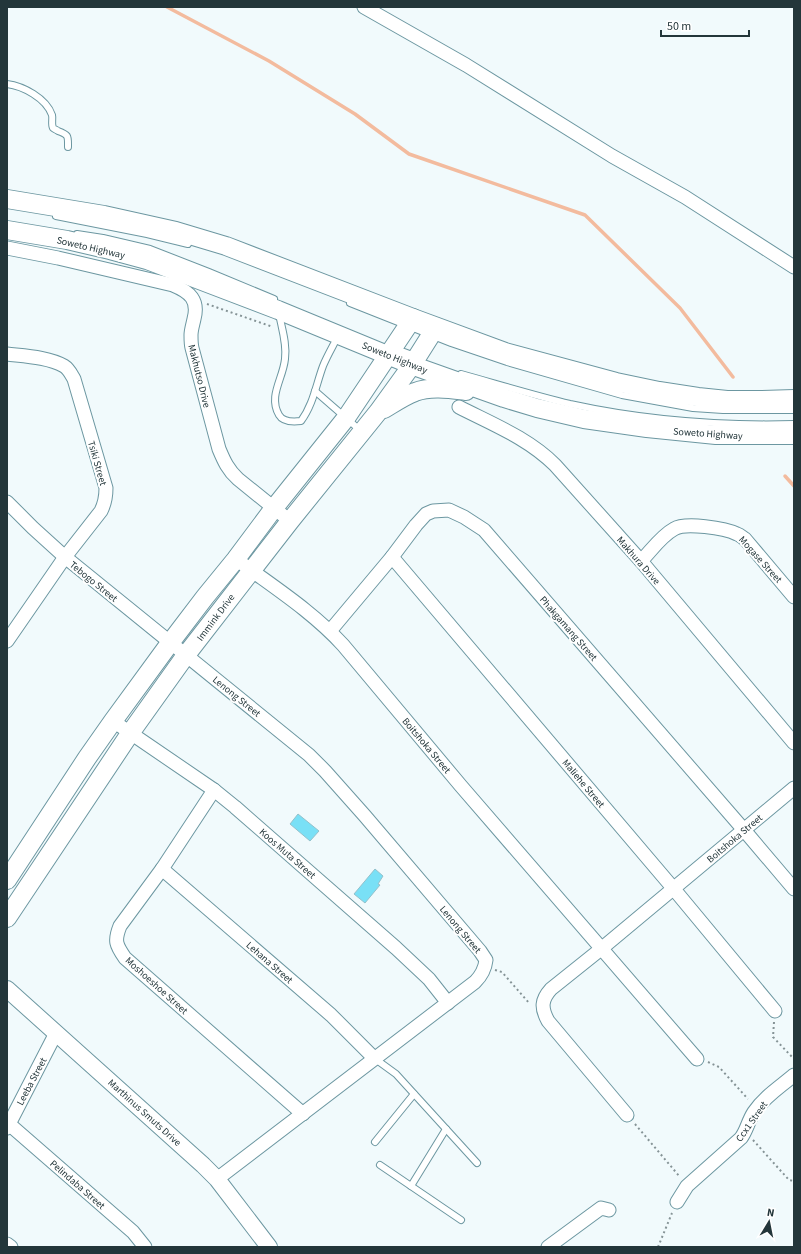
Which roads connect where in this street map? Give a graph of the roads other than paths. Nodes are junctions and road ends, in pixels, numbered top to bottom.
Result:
1 (364, 7) edge
2 (7, 84) edge
3 (68, 147) dead end
4 (7, 199) edge
5 (51, 215) dead end
6 (7, 230) edge
7 (69, 232) dead end
8 (191, 244) dead end
9 (7, 248) edge
10 (794, 267) edge
11 (346, 302) dead end
12 (280, 306) junction
13 (410, 322) junction
14 (433, 331) junction
15 (339, 334) junction
16 (389, 349) junction
17 (7, 354) edge
18 (418, 361) junction
19 (453, 371) dead end
20 (315, 391) junction
21 (504, 398) junction
22 (794, 399) edge
23 (459, 407) dead end
24 (794, 410) edge
25 (378, 412) junction
26 (346, 418) junction
27 (794, 424) edge
28 (362, 432) junction
29 (794, 435) edge
30 (7, 502) edge
31 (274, 508) junction
32 (290, 520) junction
33 (65, 557) junction
34 (392, 557) junction
35 (236, 559) junction
36 (641, 561) junction
37 (251, 570) junction
38 (794, 597) edge
39 (330, 631) junction
40 (7, 641) edge
41 (170, 643) junction
42 (186, 655) junction
43 (113, 720) junction
44 (131, 732) junction
45 (794, 743) edge
46 (794, 788) edge
47 (214, 790) junction
48 (744, 830) junction
49 (162, 870) junction
50 (7, 880) edge
51 (673, 888) junction
52 (794, 889) edge
53 (7, 918) edge
54 (601, 949) junction
55 (7, 989) edge
56 (448, 1003) junction
57 (775, 1010) road end
58 (56, 1033) junction
59 (374, 1058) junction
60 (697, 1059) road end
61 (794, 1075) edge
62 (414, 1094) junction
63 (303, 1114) junction
64 (628, 1115) road end
65 (8, 1126) edge
66 (446, 1129) junction
67 (375, 1142) dead end
68 (477, 1163) dead end
69 (380, 1165) dead end
70 (217, 1179) junction
71 (411, 1186) junction
72 (676, 1202) road end
73 (609, 1210) dead end
74 (461, 1220) dead end
75 (7, 1244) edge
76 (11, 1247) edge
77 (145, 1247) edge
78 (269, 1247) edge
79 (548, 1247) edge

1 - 10 street
2 - 3 lane
4 - 13 main road
5 - 8 lane
6 - 12 main road, Soweto Highway
7 - 12 lane, Soweto Highway
9 - 31 street, Makhutso Drive
11 - 13 lane
12 - 15 main road, Soweto Highway
12 - 20 lane
13 - 14 main road
13 - 16 main road, Immink Drive
14 - 18 main road, Immink Drive
14 - 22 main road
14 - 24 lane
15 - 16 main road, Soweto Highway
15 - 20 lane
16 - 18 main road, Soweto Highway
16 - 26 main road, Immink Drive
17 - 33 street, Tsiki Street
18 - 21 main road, Soweto Highway
18 - 25 main road, Immink Drive
19 - 27 lane, Soweto Highway
20 - 26 lane
21 - 25 main road
21 - 29 main road, Soweto Highway
23 - 36 street, Makhura Drive
25 - 28 main road, Immink Drive
26 - 28 lane
26 - 31 main road, Immink Drive
28 - 32 main road, Immink Drive
30 - 33 street, Tebogo Street
31 - 32 street, Makhutso Drive
31 - 35 main road, Immink Drive
32 - 37 main road, Immink Drive
33 - 40 street, Tsiki Street
33 - 41 street, Tebogo Street
34 - 39 street, Phakgamang Street
34 - 48 street, Phakgamang Street
34 - 51 street, Maliehe Street
35 - 37 street, Boitshoka Street
35 - 41 main road, Immink Drive
36 - 38 street, Mogase Street
36 - 45 street, Makhura Drive
37 - 39 street, Boitshoka Street
37 - 42 main road, Immink Drive
39 - 54 street, Boitshoka Street
41 - 42 street, Tebogo Street
41 - 43 main road, Immink Drive
42 - 44 main road, Immink Drive
42 - 56 street, Lenong Street
43 - 44 street, Koos Muta Street
43 - 50 main road, Immink Drive
44 - 47 street, Koos Muta Street
44 - 53 main road, Immink Drive
46 - 48 street, Boitshoka Street
47 - 49 street, Moshoeshoe Street
47 - 56 street, Koos Muta Street
48 - 51 street, Boitshoka Street
48 - 52 street, Phakgamang Street
49 - 59 street, Lehana Street
49 - 63 street, Moshoeshoe Street
51 - 54 street, Boitshoka Street
51 - 57 street, Maliehe Street
54 - 60 street, Boitshoka Street
54 - 64 street, Boitshoka Street
55 - 58 street, Marthinus Smuts Drive
56 - 59 street, Lenong Street
58 - 65 street, Leeba Street
58 - 70 street, Marthinus Smuts Drive
59 - 62 lane
59 - 63 street, Lenong Street
61 - 72 street, Ccx1 Street
62 - 66 lane
62 - 67 lane
63 - 70 street, Lenong Street
65 - 77 street, Pelindaba Street
66 - 68 lane
66 - 71 lane
69 - 71 lane
70 - 78 street, Marthinus Smuts Drive
71 - 74 lane
73 - 79 street
75 - 76 street

